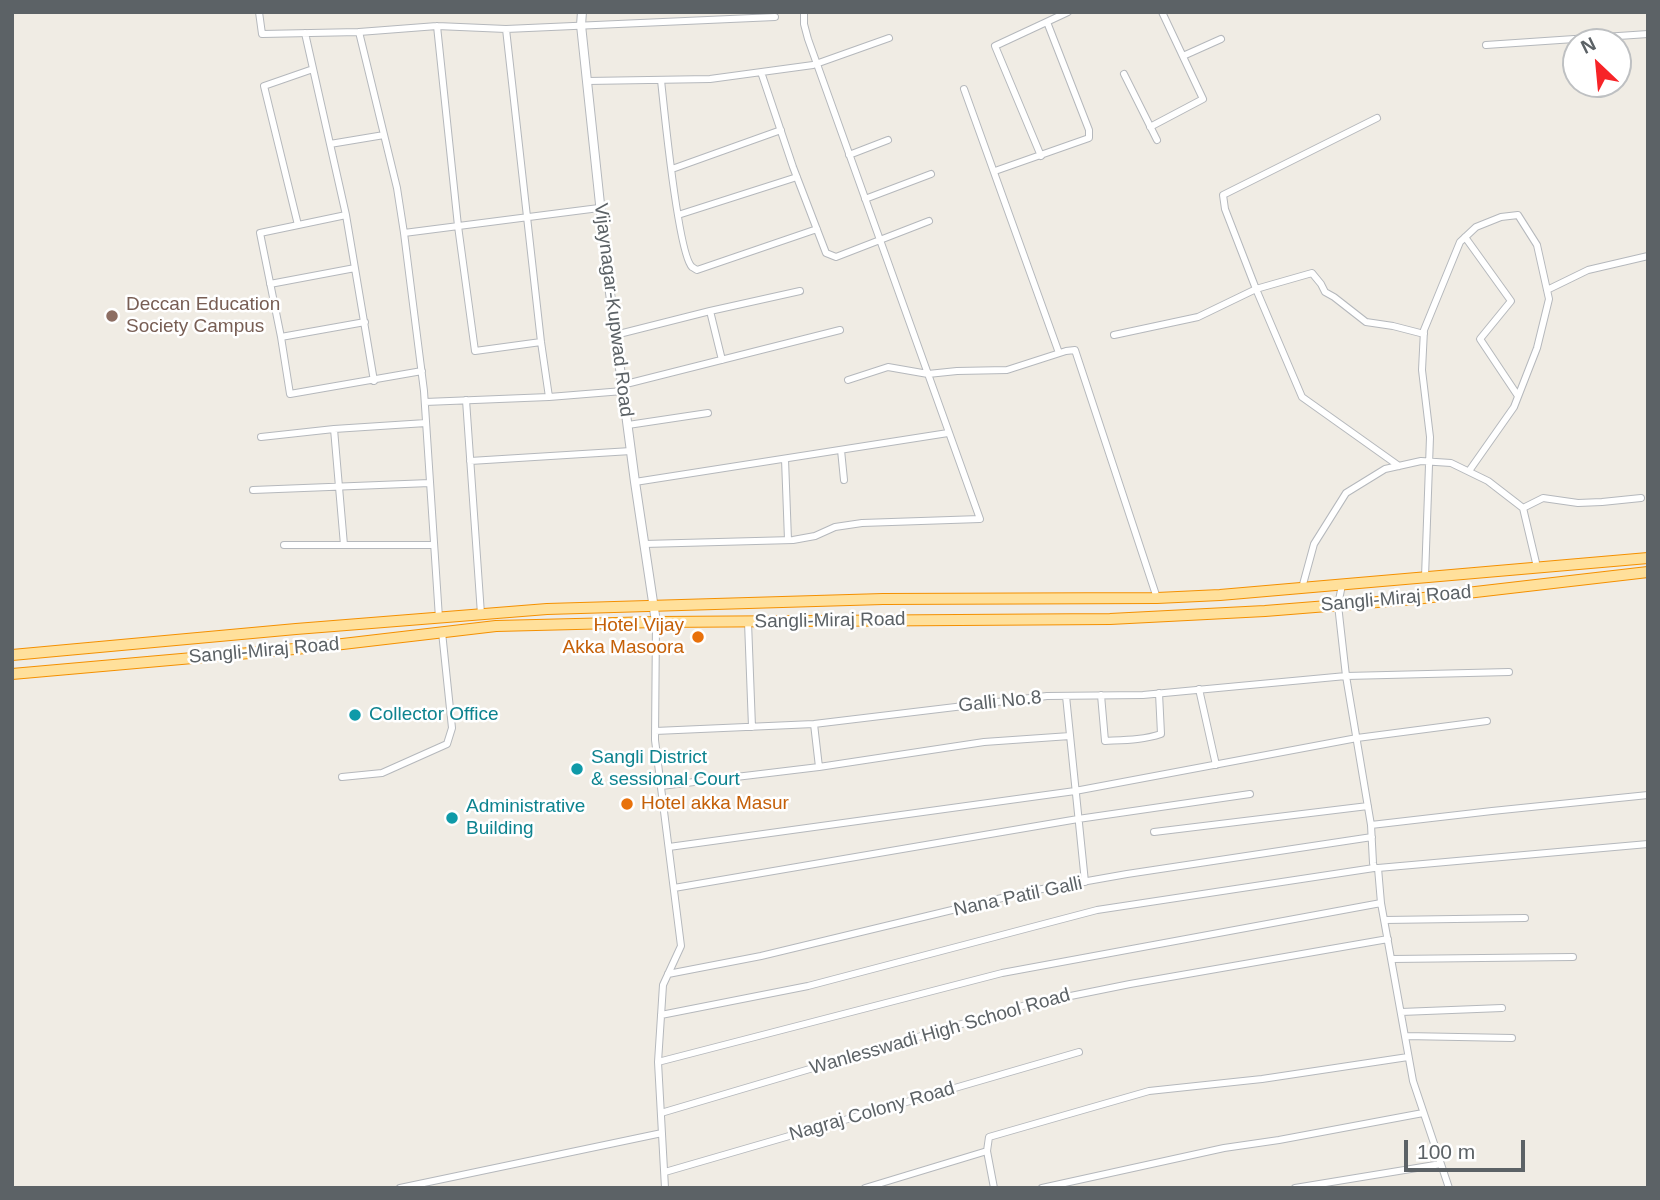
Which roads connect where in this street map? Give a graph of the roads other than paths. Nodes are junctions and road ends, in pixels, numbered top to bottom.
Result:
1 (259, 12) edge
2 (582, 12) edge
3 (804, 12) edge
4 (1068, 12) edge
5 (1162, 12) edge
6 (775, 17) dead end
7 (1047, 22) junction
8 (582, 25) junction
9 (437, 26) junction
10 (506, 29) junction
11 (359, 32) junction
12 (305, 33) junction
13 (1648, 34) edge
14 (889, 38) dead end
15 (1221, 39) dead end
16 (1486, 45) dead end
17 (1183, 55) junction
18 (817, 64) junction
19 (313, 69) junction
20 (761, 72) junction
21 (1124, 74) dead end
22 (661, 80) junction
23 (587, 82) junction
24 (964, 89) dead end
25 (1377, 118) dead end
26 (1150, 127) junction
27 (781, 130) junction
28 (384, 135) junction
29 (888, 140) dead end
30 (1157, 140) dead end
31 (330, 144) junction
32 (849, 155) junction
33 (1041, 156) junction
34 (672, 170) junction
35 (995, 172) junction
36 (930, 174) dead end
37 (797, 177) junction
38 (865, 199) junction
39 (599, 208) junction
40 (346, 215) junction
41 (678, 215) junction
42 (527, 217) junction
43 (929, 221) dead end
44 (298, 225) junction
45 (458, 226) junction
46 (817, 229) junction
47 (404, 233) junction
48 (1465, 237) junction
49 (880, 241) junction
50 (1648, 256) edge
51 (355, 268) junction
52 (270, 284) junction
53 (1256, 289) junction
54 (1547, 290) junction
55 (800, 292) dead end
56 (710, 311) junction
57 (365, 322) junction
58 (840, 330) dead end
59 (1424, 334) junction
60 (615, 335) junction
61 (1114, 335) dead end
62 (281, 337) junction
63 (541, 342) junction
64 (1059, 353) junction
65 (722, 360) junction
66 (422, 371) junction
67 (928, 374) junction
68 (848, 380) dead end
69 (374, 381) junction
70 (623, 388) junction
71 (1518, 396) junction
72 (549, 397) junction
73 (466, 400) junction
74 (425, 402) junction
75 (708, 413) dead end
76 (426, 423) junction
77 (628, 425) junction
78 (334, 429) junction
79 (948, 433) junction
80 (261, 437) dead end
81 (841, 450) junction
82 (631, 451) junction
83 (785, 458) junction
84 (470, 461) junction
85 (1429, 462) junction
86 (1399, 466) junction
87 (1469, 471) junction
88 (844, 480) dead end
89 (635, 482) junction
90 (430, 483) junction
91 (338, 486) junction
92 (253, 490) dead end
93 (1641, 498) dead end
94 (1523, 508) junction
95 (788, 540) junction
96 (644, 544) junction
97 (284, 545) dead end
98 (344, 545) junction
99 (434, 545) junction
100 (1648, 558) edge
101 (1537, 568) junction
102 (1648, 572) edge
103 (1424, 577) junction
104 (1342, 584) junction
105 (1302, 588) junction
106 (1157, 598) junction
107 (1338, 605) junction
108 (653, 606) junction
109 (481, 614) junction
110 (439, 618) junction
111 (656, 622) junction
112 (748, 622) junction
113 (442, 632) junction
114 (12, 655) edge
115 (1509, 672) dead end
116 (12, 674) edge
117 (1346, 676) junction
118 (1199, 689) junction
119 (1159, 693) junction
120 (1101, 695) junction
121 (1066, 696) junction
122 (1487, 721) dead end
123 (814, 724) junction
124 (752, 727) junction
125 (655, 731) junction
126 (1070, 736) junction
127 (1357, 738) junction
128 (1216, 765) junction
129 (819, 767) junction
130 (342, 777) dead end
131 (661, 786) junction
132 (1075, 791) junction
133 (1250, 794) dead end
134 (1648, 795) edge
135 (1368, 806) junction
136 (1078, 819) junction
137 (1371, 825) junction
138 (1154, 832) dead end
139 (1372, 837) junction
140 (1648, 844) edge
141 (669, 847) junction
142 (1376, 868) junction
143 (1084, 882) junction
144 (674, 888) junction
145 (1381, 903) junction
146 (1525, 918) dead end
147 (1385, 920) junction
148 (1388, 939) junction
149 (1573, 957) dead end
150 (1392, 959) junction
151 (668, 974) junction
152 (1502, 1009) dead end
153 (1401, 1012) junction
154 (661, 1015) junction
155 (1405, 1036) junction
156 (1512, 1038) dead end
157 (1079, 1052) dead end
158 (1408, 1057) junction
159 (658, 1062) junction
160 (661, 1113) junction
161 (1423, 1113) junction
162 (662, 1133) junction
163 (987, 1151) junction
164 (1441, 1164) junction
165 (664, 1172) junction
166 (400, 1188) edge
167 (666, 1188) edge
168 (865, 1188) edge
169 (994, 1188) edge
170 (1042, 1188) edge
171 (1295, 1188) edge
172 (1450, 1188) edge

1 - 12 street
2 - 8 street, Vijaynagar-Kupwad Road
3 - 18 street
4 - 7 street
5 - 17 street
6 - 8 street
7 - 33 street
7 - 33 street
8 - 10 street
8 - 23 street, Vijaynagar-Kupwad Road
9 - 10 street
9 - 11 street
9 - 45 street
10 - 42 street
11 - 12 street
11 - 28 street
12 - 19 street
13 - 16 street
14 - 18 street
15 - 17 street
17 - 26 street
18 - 20 street
18 - 32 street
19 - 31 street
19 - 44 street
20 - 22 street
20 - 27 street
21 - 26 street
22 - 23 street
22 - 34 street
23 - 39 street, Vijaynagar-Kupwad Road
24 - 35 street
25 - 53 street
26 - 30 street
27 - 34 street
27 - 37 street
28 - 31 street
28 - 47 street
29 - 32 street
31 - 40 street
32 - 38 street
33 - 35 street
34 - 41 street
35 - 64 street
36 - 38 street
37 - 41 street
37 - 46 street
38 - 49 street
39 - 42 street
39 - 60 street, Vijaynagar-Kupwad Road
40 - 44 street
40 - 51 street
41 - 46 street
42 - 45 street
42 - 63 street
43 - 49 street
44 - 52 street
45 - 47 street
45 - 63 street
46 - 49 street
47 - 66 street
48 - 54 street
48 - 59 street
48 - 71 street
49 - 67 street
50 - 54 street
51 - 52 street
51 - 57 street
52 - 62 street
53 - 59 street
53 - 61 street
53 - 86 street
54 - 71 street
55 - 56 street
56 - 60 street
56 - 65 street
57 - 62 street
57 - 69 street
58 - 65 street
59 - 85 street
60 - 70 street, Vijaynagar-Kupwad Road
62 - 69 street
63 - 72 street
64 - 67 street
64 - 106 street
65 - 70 street
66 - 69 street
66 - 74 street
67 - 68 street
67 - 79 street
70 - 72 street
70 - 77 street, Vijaynagar-Kupwad Road
71 - 87 street
72 - 73 street
73 - 74 street
73 - 84 street
74 - 76 street
75 - 77 street
76 - 78 street
76 - 90 street
77 - 82 street, Vijaynagar-Kupwad Road
78 - 80 street
78 - 91 street
79 - 81 street
79 - 95 street
81 - 83 street
81 - 88 street
82 - 84 street
82 - 89 street, Vijaynagar-Kupwad Road
83 - 89 street
83 - 95 street
84 - 109 street
85 - 86 street
85 - 87 street
85 - 103 street
86 - 105 street
87 - 94 street
89 - 96 street, Vijaynagar-Kupwad Road
90 - 91 street
90 - 99 street
91 - 92 street
91 - 98 street
93 - 94 street
94 - 101 street
95 - 96 street
96 - 108 street, Vijaynagar-Kupwad Road
97 - 98 street
98 - 99 street
99 - 110 street
100 - 101 highway, Sangli-Miraj Road
101 - 103 highway, Sangli-Miraj Road
102 - 107 highway, Sangli-Miraj Road
103 - 104 highway, Sangli-Miraj Road
104 - 105 highway, Sangli-Miraj Road
104 - 107 street
105 - 106 highway, Sangli-Miraj Road
106 - 108 highway, Sangli-Miraj Road
107 - 112 highway, Sangli-Miraj Road
107 - 117 street
108 - 109 highway, Sangli-Miraj Road
108 - 111 street, Vijaynagar-Kupwad Road
109 - 110 highway, Sangli-Miraj Road
110 - 114 highway, Sangli-Miraj Road
111 - 112 highway, Sangli-Miraj Road
111 - 113 highway, Sangli-Miraj Road
111 - 125 street
112 - 124 street
113 - 116 highway, Sangli-Miraj Road
113 - 130 street
115 - 117 street, Galli No.8
117 - 118 street, Galli No.8
117 - 127 street
118 - 119 street, Galli No.8
118 - 128 street
119 - 120 street, Galli No.8
119 - 120 street
120 - 121 street, Galli No.8
121 - 123 street, Galli No.8
121 - 126 street
122 - 127 street
123 - 124 street, Galli No.8
123 - 129 street
124 - 125 street, Galli No.8
125 - 131 street
126 - 129 street
126 - 132 street
127 - 128 street
127 - 135 street
128 - 132 street
129 - 131 street
131 - 141 street
132 - 136 street
132 - 141 street
133 - 136 street
134 - 137 street
135 - 137 street
135 - 138 street
136 - 143 street
136 - 144 street
137 - 139 street
139 - 142 street
139 - 143 street, Nana Patil Galli
140 - 142 street
141 - 144 street
142 - 145 street
142 - 154 street
143 - 151 street, Nana Patil Galli
144 - 151 street
145 - 147 street
145 - 159 street
146 - 147 street
147 - 148 street
148 - 150 street
148 - 160 street, Wanlesswadi High School Road
149 - 150 street
150 - 153 street
151 - 154 street
152 - 153 street
153 - 155 street
154 - 159 street
155 - 156 street
155 - 158 street
157 - 165 street, Nagraj Colony Road
158 - 161 street
158 - 163 street
159 - 160 street
160 - 162 street
161 - 164 street
161 - 170 street
162 - 165 street
162 - 166 street
163 - 168 street
163 - 169 street
164 - 171 street
164 - 172 street
165 - 167 street

